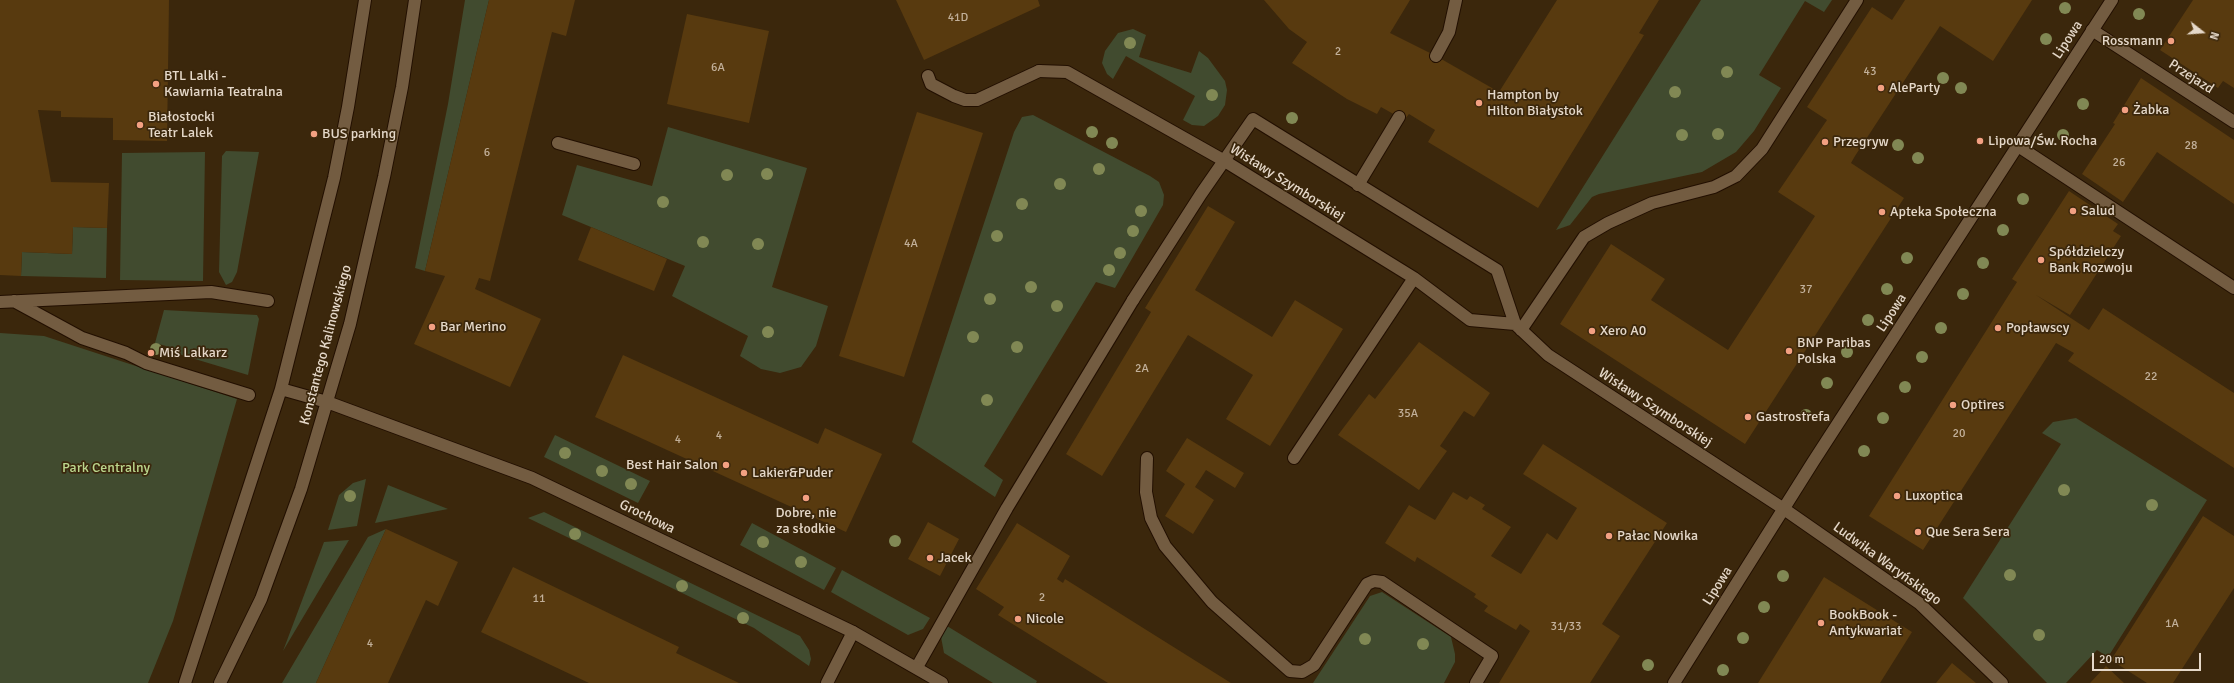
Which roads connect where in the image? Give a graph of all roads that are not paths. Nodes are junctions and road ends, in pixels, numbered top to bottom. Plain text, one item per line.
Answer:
1 (365, 0) edge
2 (415, 0) edge
3 (1456, 0) edge
4 (1857, 0) edge
5 (2112, 0) edge
6 (2092, 30) junction
7 (1436, 56) dead end
8 (928, 76) dead end
9 (1399, 118) dead end
10 (2234, 122) edge
11 (558, 143) dead end
12 (2018, 146) junction
13 (1223, 160) junction
14 (634, 164) dead end
15 (1358, 184) junction
16 (1414, 278) junction
17 (2234, 288) edge
18 (14, 301) junction
19 (268, 301) dead end
20 (0, 302) edge
21 (1518, 327) junction
22 (281, 389) junction
23 (249, 395) dead end
24 (327, 402) junction
25 (1147, 458) dead end
26 (1294, 458) dead end
27 (1784, 509) junction
28 (853, 632) junction
29 (917, 667) junction
30 (185, 683) edge
31 (220, 683) edge
32 (827, 683) edge
33 (942, 683) edge
34 (1476, 683) edge
35 (1674, 683) edge
36 (2002, 683) edge

1 - 22 street
2 - 24 street, Konstantego Kalinowskiego
3 - 7 street
4 - 21 street
5 - 6 street, Lipowa
6 - 10 street, Przejazd
6 - 12 street, Lipowa
8 - 13 street, Wisławy Szymborskiej
9 - 15 street
11 - 14 street
12 - 17 street
12 - 27 street, Lipowa
13 - 15 street, Wisławy Szymborskiej
13 - 16 street, Wisławy Szymborskiej
13 - 29 street
15 - 21 street, Wisławy Szymborskiej
16 - 21 street, Wisławy Szymborskiej
16 - 26 street
18 - 19 street
18 - 20 street
18 - 23 street
21 - 27 street, Wisławy Szymborskiej
22 - 24 street, Grochowa
22 - 30 street
24 - 28 street, Grochowa
24 - 31 street, Konstantego Kalinowskiego
25 - 34 street
27 - 35 street, Lipowa
27 - 36 street, Ludwika Waryńskiego
28 - 29 street, Grochowa
28 - 32 street
29 - 33 street, Grochowa

